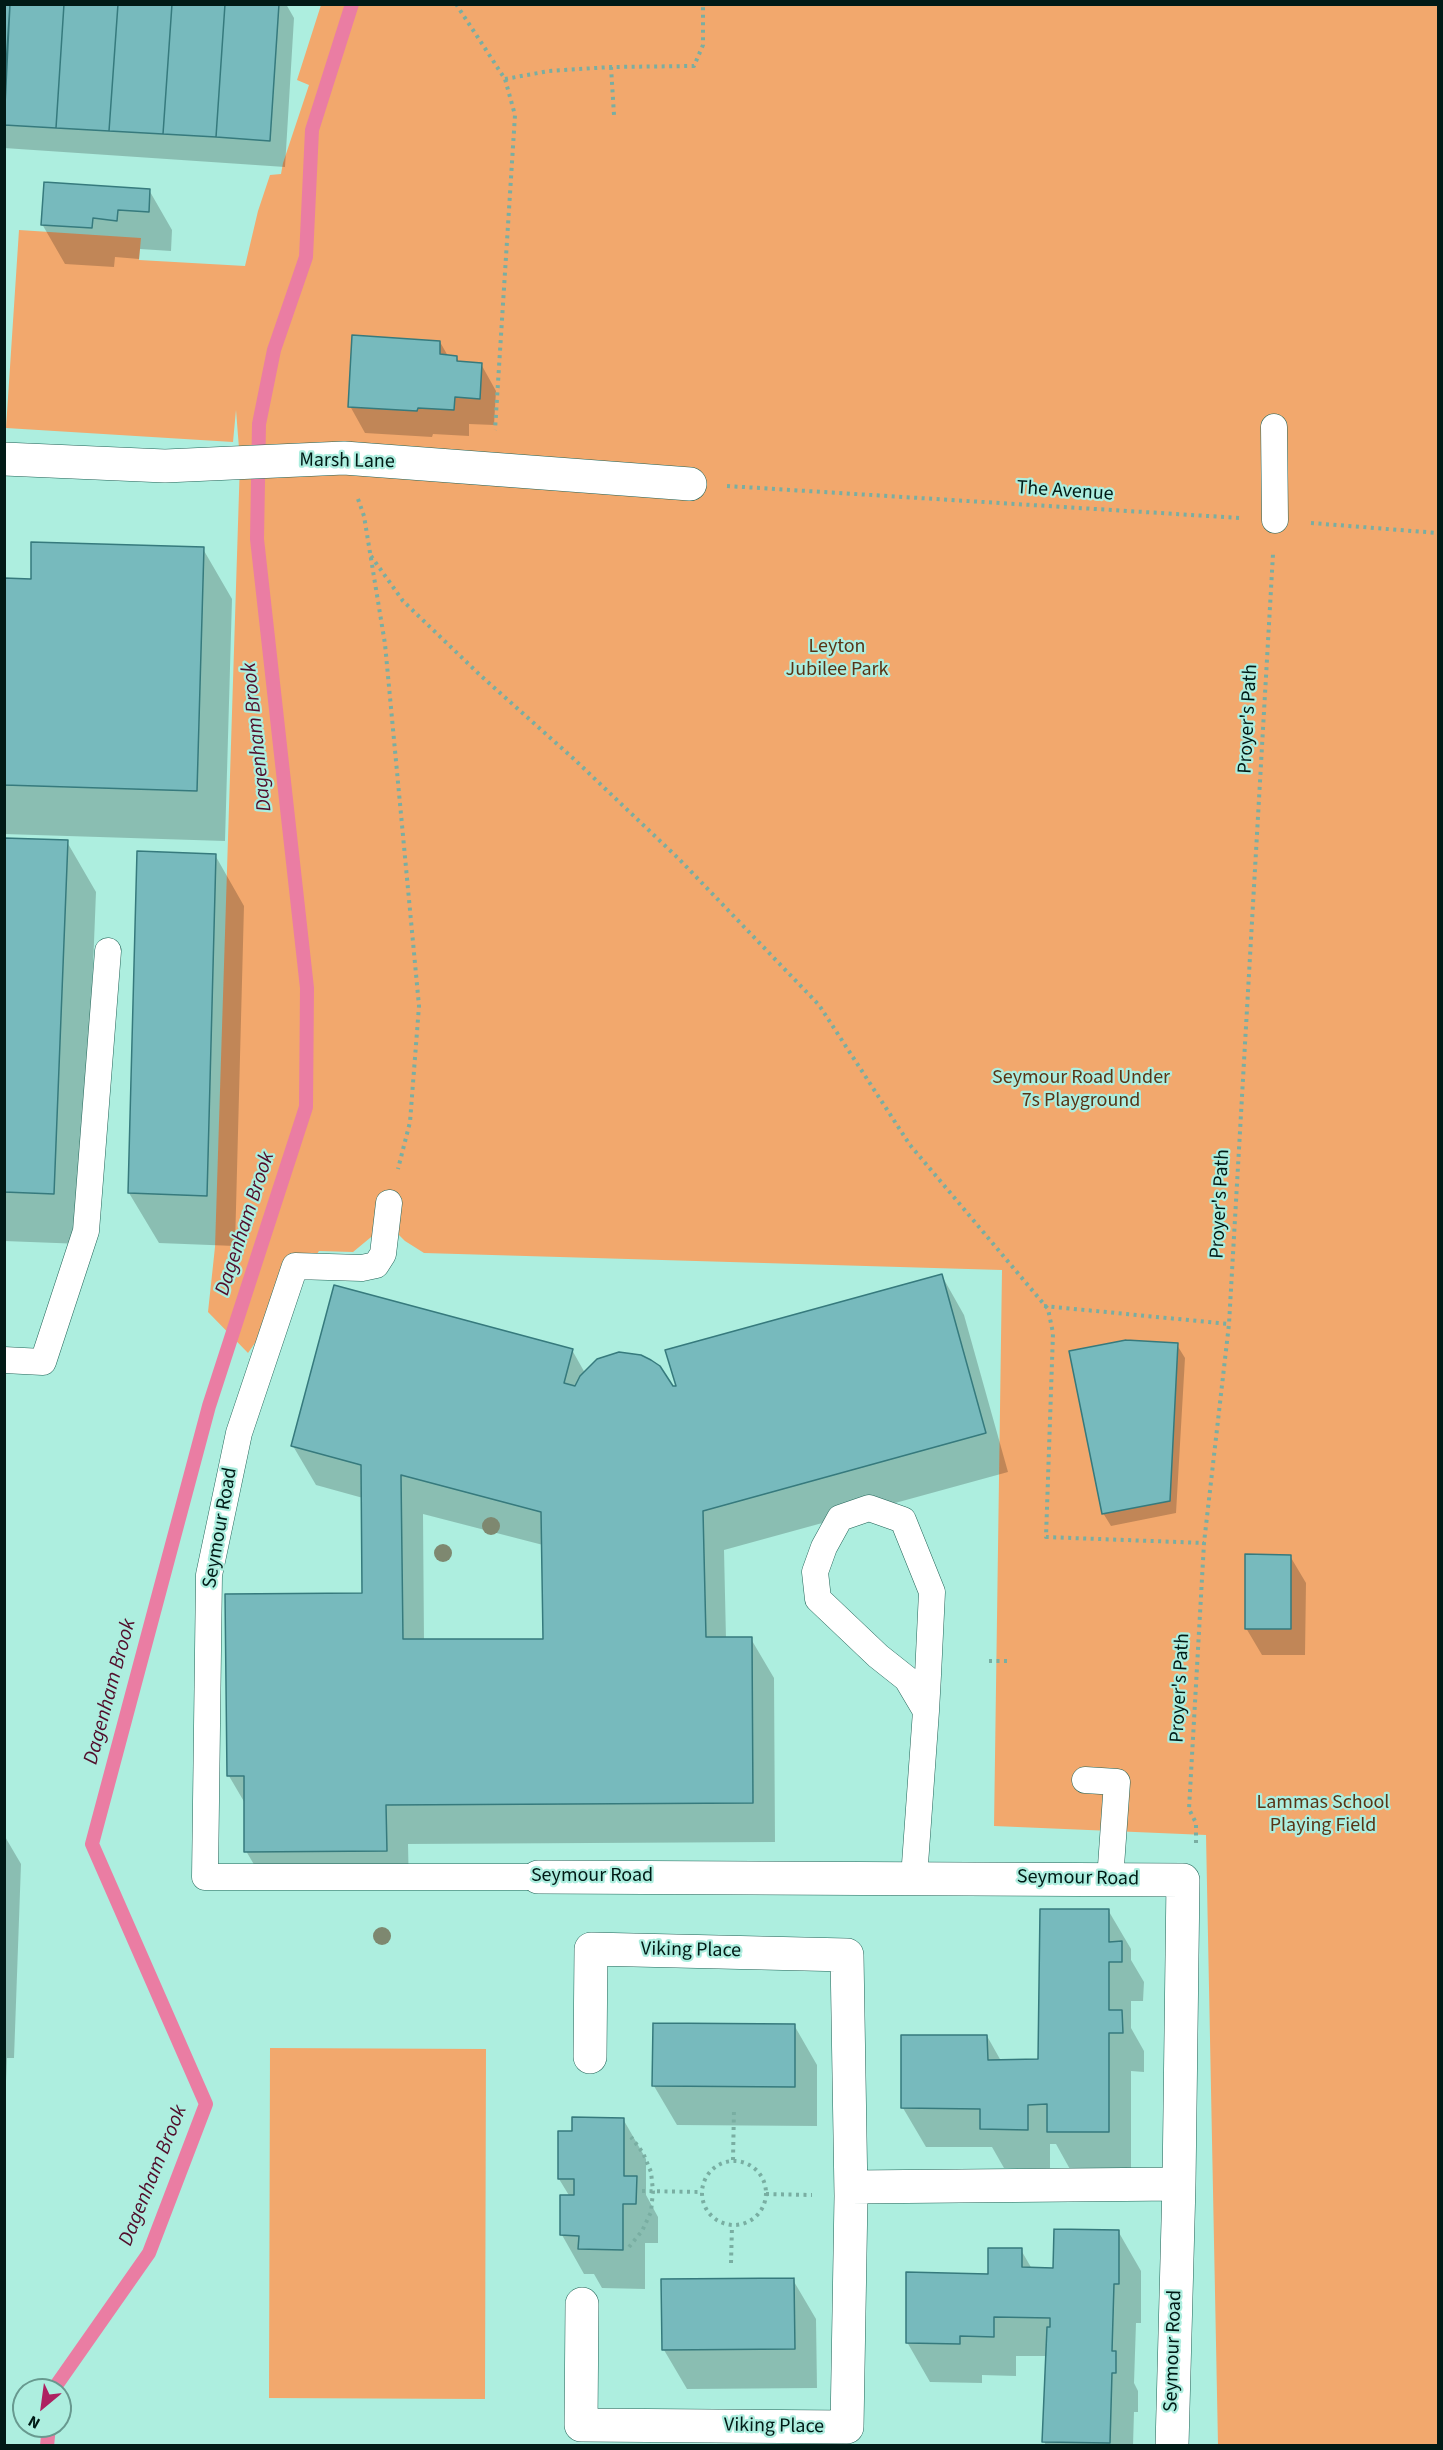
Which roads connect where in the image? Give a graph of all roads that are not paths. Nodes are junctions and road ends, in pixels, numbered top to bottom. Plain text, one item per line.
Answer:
1 (1274, 427) dead end
2 (4, 459) edge
3 (690, 484) road end
4 (1275, 520) road end
5 (108, 951) dead end
6 (390, 1203) road end
7 (4, 1360) edge
8 (926, 1711) junction
9 (1085, 1780) dead end
10 (538, 1877) joint
11 (914, 1878) junction
12 (1110, 1880) junction
13 (590, 2056) dead end
14 (1179, 2184) junction
15 (851, 2187) junction
16 (582, 2304) dead end
17 (1172, 2445) edge

1 - 4 lane
2 - 3 street, Marsh Lane
5 - 7 lane
6 - 10 lane, Seymour Road
8 - 8 lane
8 - 11 lane
9 - 12 lane
10 - 11 street, Seymour Road
11 - 12 street, Seymour Road
12 - 14 street, Seymour Road
13 - 15 street, Viking Place
14 - 15 street
14 - 17 street, Seymour Road
15 - 16 street, Viking Place

